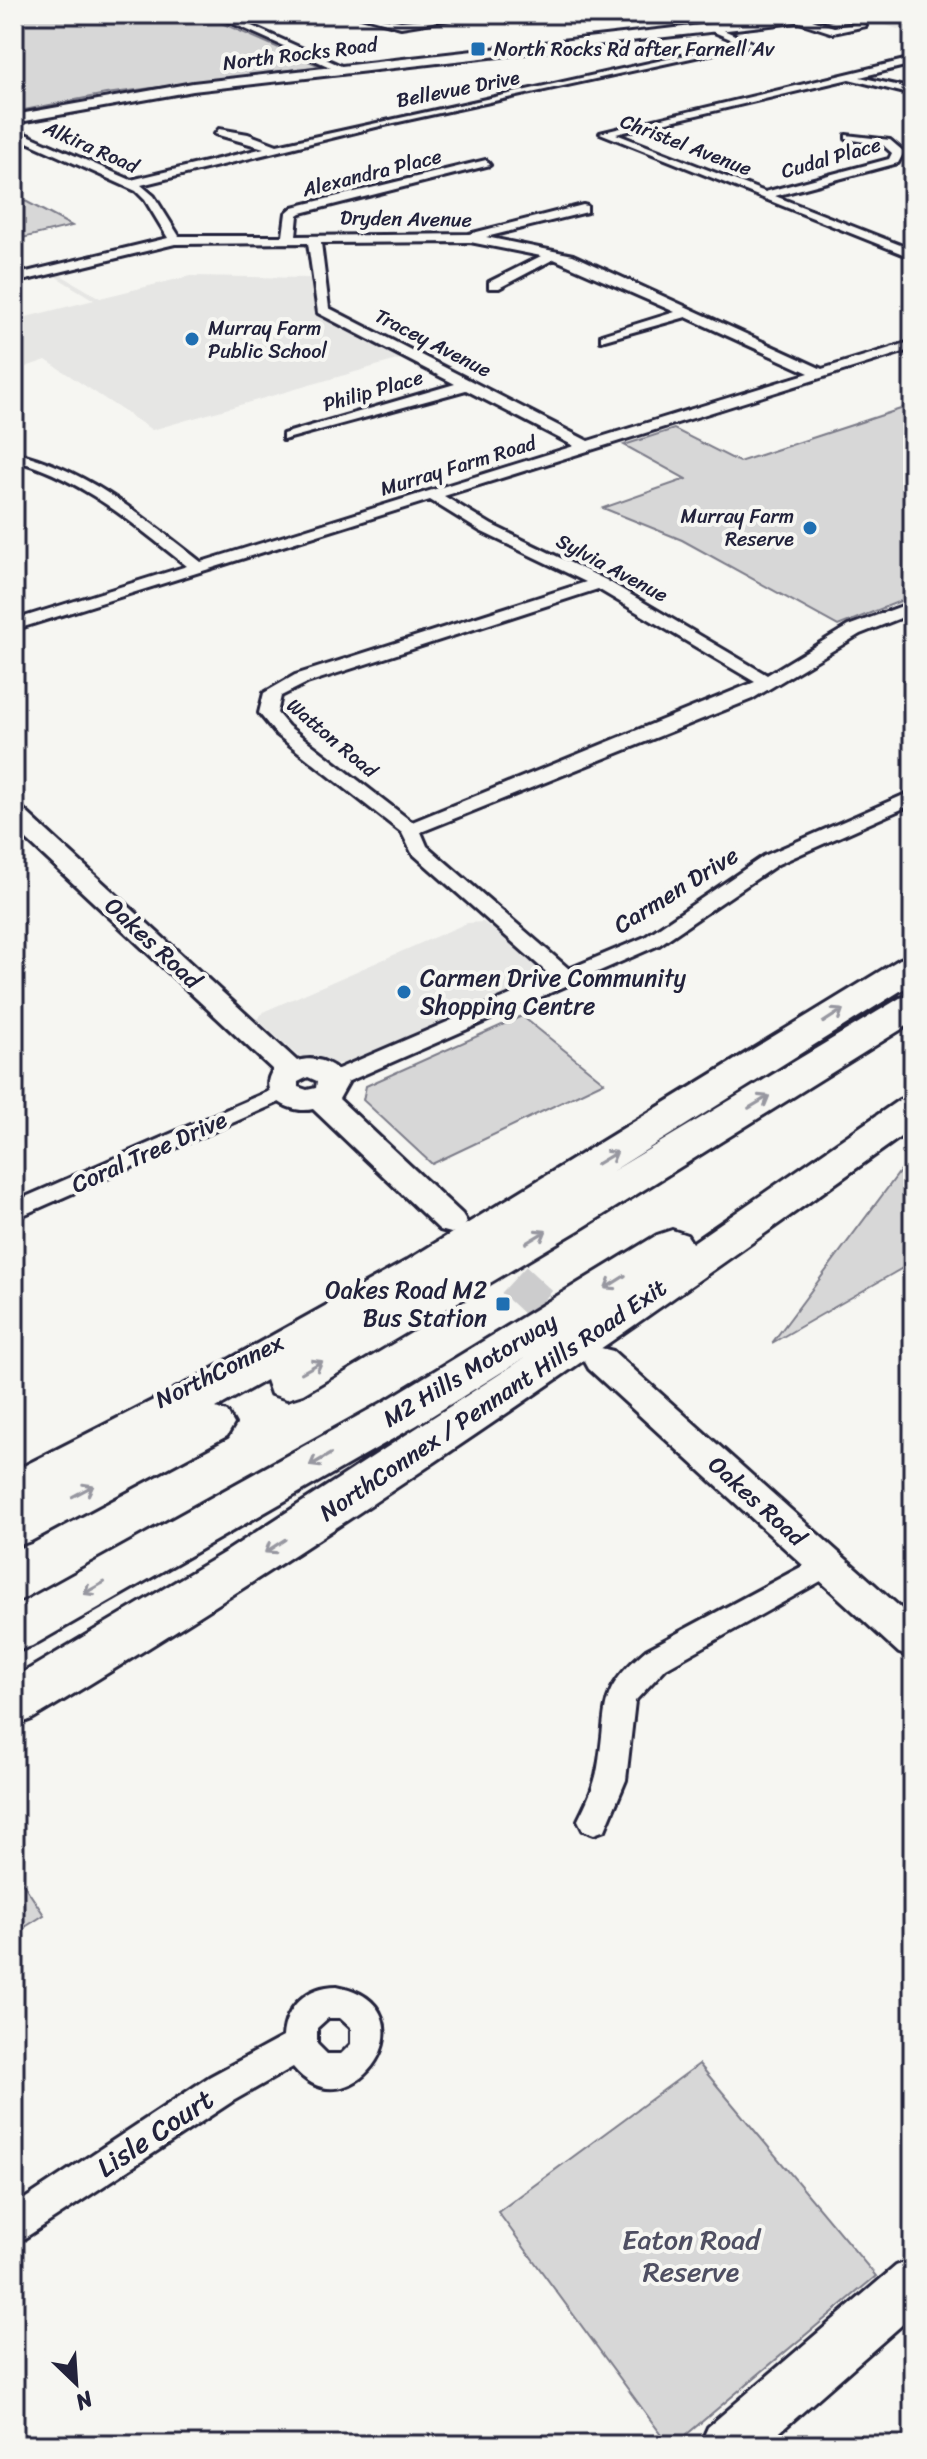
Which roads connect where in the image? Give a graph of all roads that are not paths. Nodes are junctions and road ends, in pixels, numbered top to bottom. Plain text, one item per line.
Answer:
1 (217, 14) edge
2 (359, 14) edge
3 (477, 14) edge
4 (831, 14) edge
5 (796, 18) junction
6 (861, 26) dead end
7 (710, 27) junction
8 (913, 61) edge
9 (343, 69) junction
10 (848, 77) junction
11 (913, 92) edge
12 (14, 119) edge
13 (14, 132) edge
14 (219, 132) dead end
15 (850, 137) dead end
16 (277, 149) junction
17 (486, 163) dead end
18 (130, 184) junction
19 (765, 195) junction
20 (583, 209) dead end
21 (314, 238) junction
22 (470, 238) junction
23 (289, 239) junction
24 (175, 240) junction
25 (913, 240) edge
26 (889, 246) junction
27 (913, 254) edge
28 (552, 255) junction
29 (14, 279) edge
30 (494, 285) dead end
31 (688, 312) junction
32 (606, 338) dead end
33 (913, 345) edge
34 (822, 374) junction
35 (470, 384) junction
36 (288, 437) dead end
37 (588, 447) junction
38 (14, 456) edge
39 (433, 496) junction
40 (198, 567) junction
41 (600, 583) junction
42 (913, 607) edge
43 (14, 625) edge
44 (767, 682) junction
45 (913, 797) edge
46 (14, 814) edge
47 (410, 830) junction
48 (913, 967) edge
49 (566, 978) junction
50 (913, 1006) edge
51 (287, 1082) junction
52 (913, 1086) edge
53 (326, 1089) junction
54 (913, 1109) edge
55 (14, 1211) edge
56 (451, 1222) tunnel mouth
57 (421, 1272) junction
58 (601, 1360) dead end
59 (14, 1464) edge
60 (14, 1493) edge
61 (14, 1528) edge
62 (827, 1564) junction
63 (14, 1631) edge
64 (913, 1642) edge
65 (14, 1701) edge
66 (594, 1820) dead end
67 (299, 2046) dead end
68 (14, 2227) edge
69 (913, 2283) edge
70 (726, 2445) edge

1 - 9 street
2 - 3 street
4 - 5 main road, North Rocks Road
5 - 6 street
5 - 7 main road, North Rocks Road
7 - 9 main road, North Rocks Road
7 - 16 street, Bellevue Drive
8 - 10 street, Christel Avenue
9 - 12 main road, North Rocks Road
10 - 11 street
10 - 19 street, Christel Avenue
13 - 18 street, Alkira Road
14 - 16 street
15 - 19 street, Cudal Place
16 - 18 street, Bellevue Drive
17 - 23 street, Alexandra Place
18 - 24 street, Alkira Road
19 - 26 street, Christel Avenue
20 - 22 street
21 - 22 street, Dryden Avenue
21 - 23 street, Dryden Avenue
21 - 35 street, Tracey Avenue
22 - 28 street, Dryden Avenue
23 - 24 street, Dryden Avenue
24 - 29 street, Dryden Avenue
25 - 26 street
26 - 27 street, Christel Avenue
28 - 30 street
28 - 31 street, Dryden Avenue
31 - 32 street
31 - 34 street, Dryden Avenue
33 - 34 street, Murray Farm Road
34 - 37 street, Murray Farm Road
35 - 36 street, Philip Place
35 - 37 street, Tracey Avenue
37 - 39 street, Murray Farm Road
38 - 40 street
39 - 40 street, Murray Farm Road
39 - 41 street, Sylvia Avenue
40 - 43 street, Murray Farm Road
41 - 44 street, Sylvia Avenue
41 - 47 street, Watton Road
42 - 44 street
44 - 47 street
45 - 49 street, Carmen Drive
46 - 51 main road, Oakes Road
47 - 49 street, Watton Road
57 -> 48 highway
49 - 53 street, Carmen Drive
61 -> 50 highway
51 - 53 main road
51 - 55 street, Coral Tree Drive
52 -> 63 highway, M2 Hills Motorway
53 - 56 main road
54 -> 65 highway, NorthConnex / Pennant Hills Road Exit
57 - 59 highway, NorthConnex
57 - 60 highway
58 - 62 main road, Oakes Road
62 - 64 main road, Oakes Road
62 - 66 street
67 - 68 street, Lisle Court
69 - 70 main road

